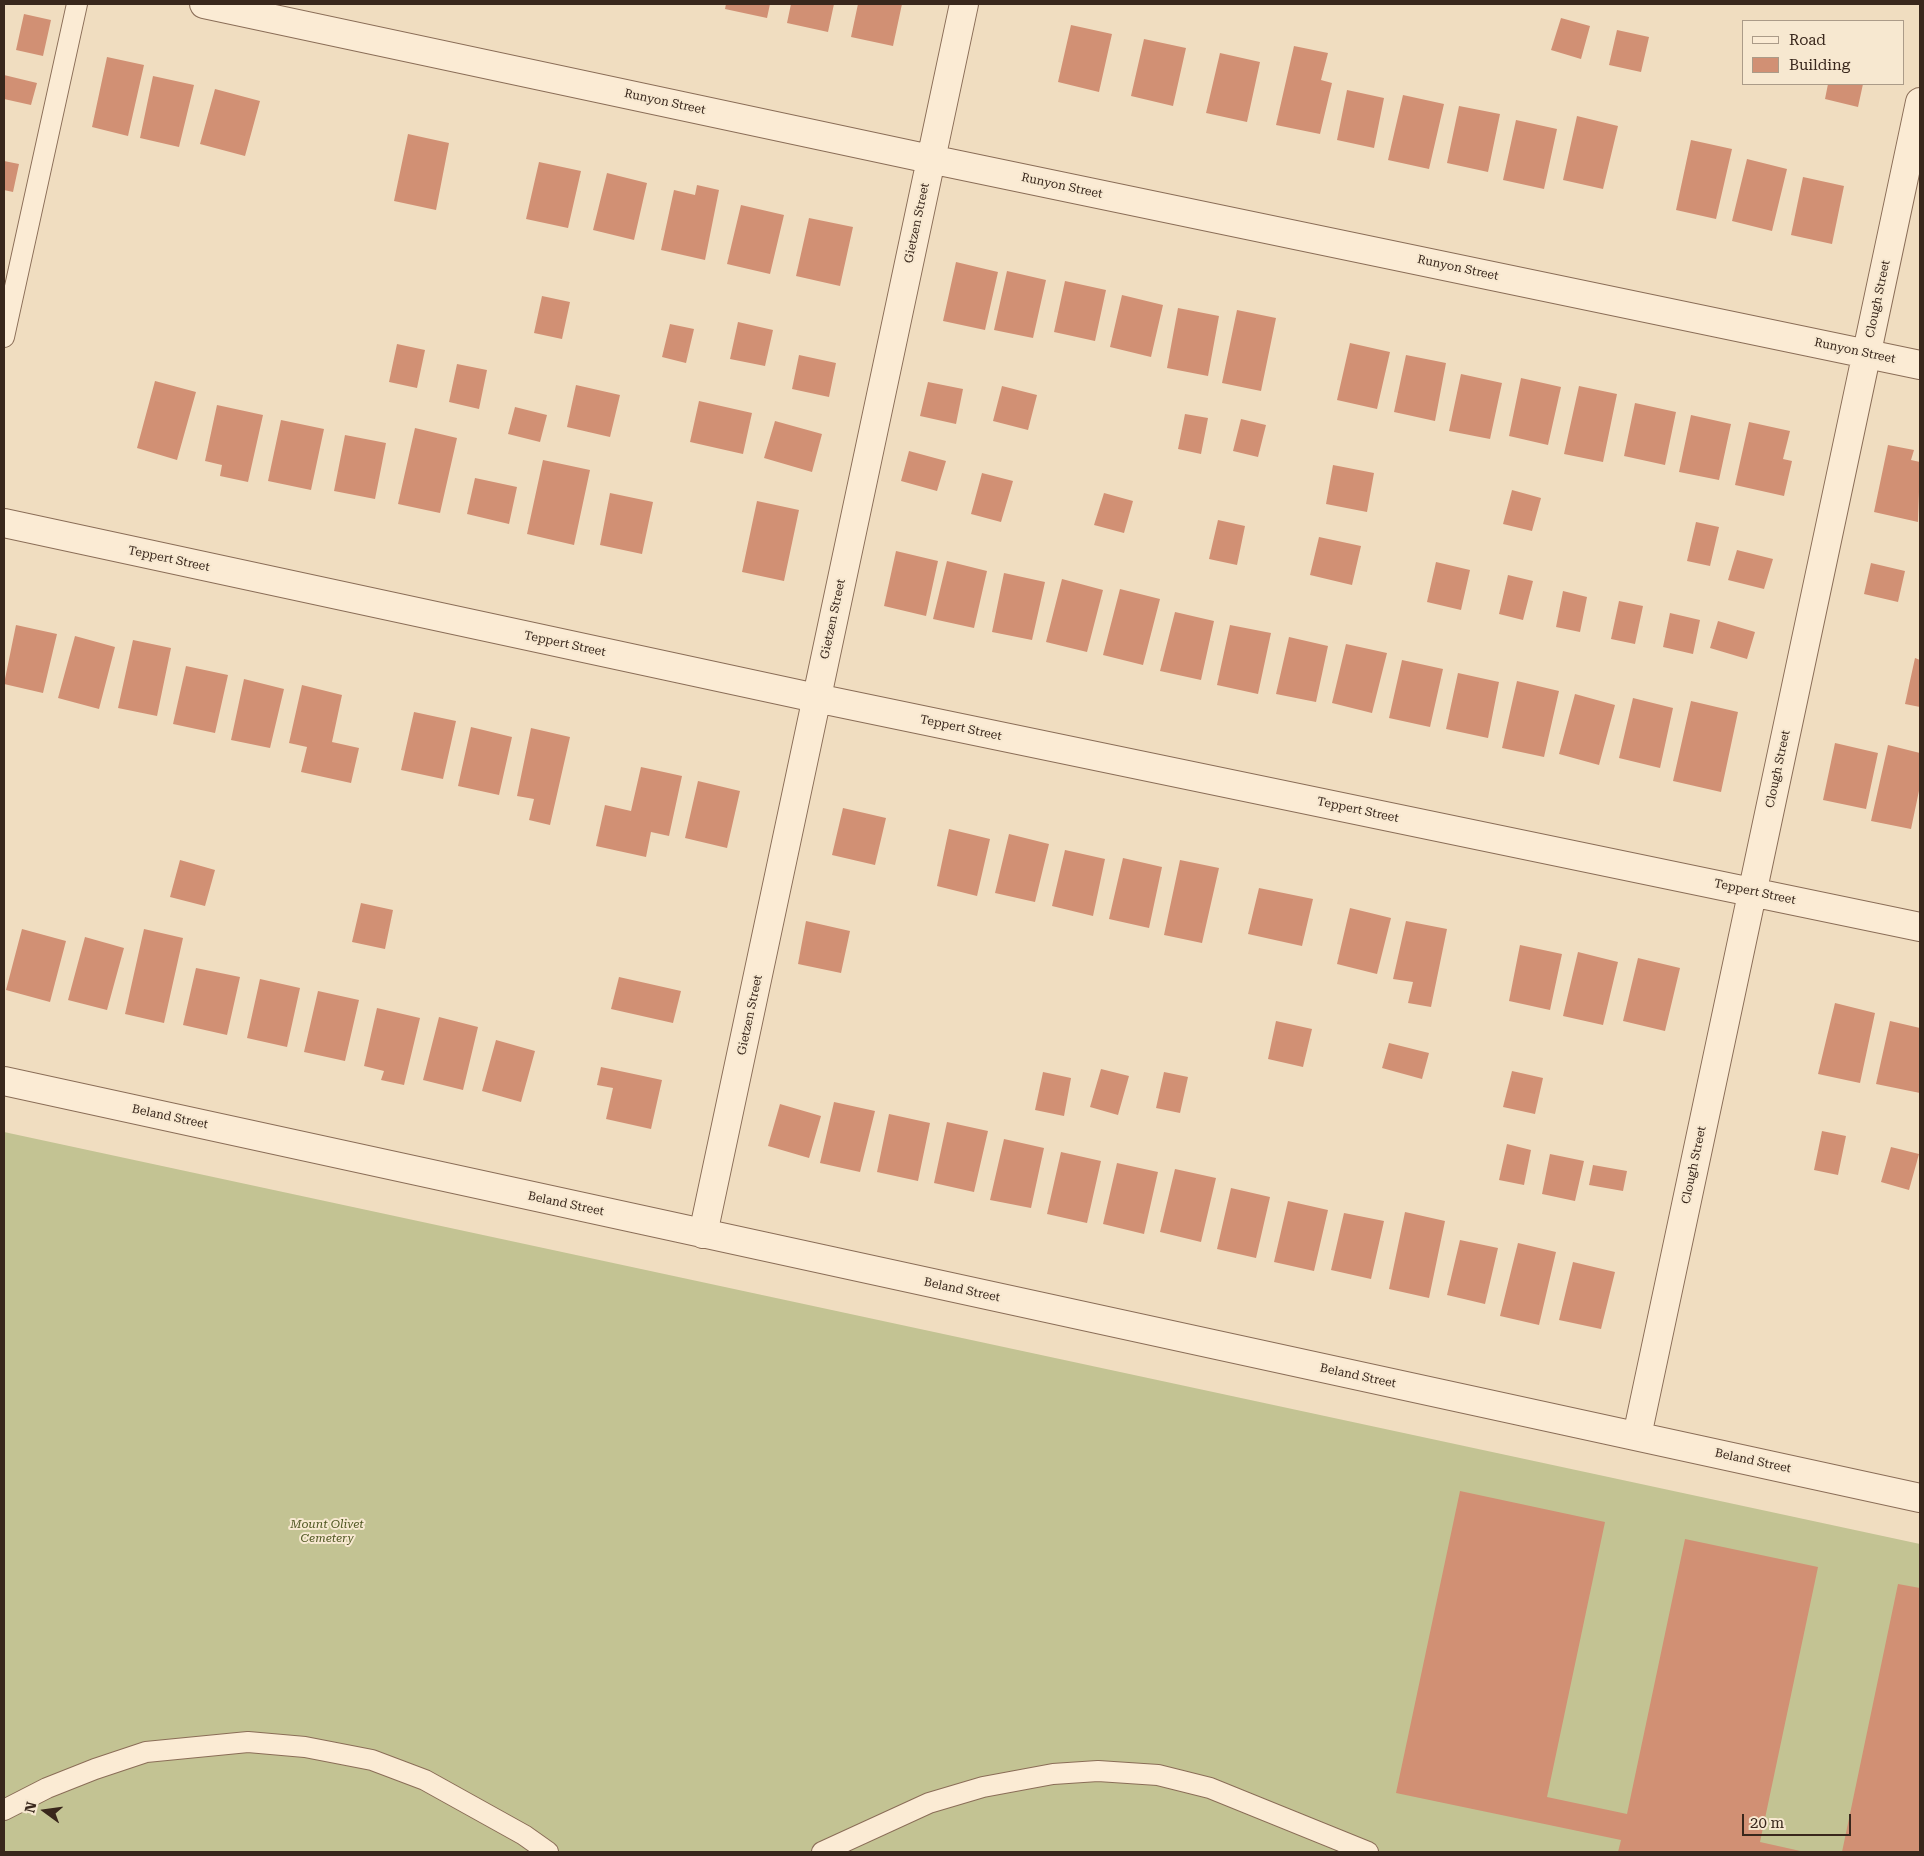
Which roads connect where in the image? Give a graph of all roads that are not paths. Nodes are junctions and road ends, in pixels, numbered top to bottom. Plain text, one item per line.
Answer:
1 (77, 4) edge
2 (204, 4) edge
3 (964, 4) edge
4 (1920, 102) edge
5 (930, 159) junction
6 (4, 337) edge
7 (1866, 353) junction
8 (1920, 365) edge
9 (4, 523) edge
10 (816, 698) junction
11 (1752, 892) junction
12 (1920, 927) edge
13 (4, 1081) edge
14 (703, 1234) junction
15 (1637, 1436) junction
16 (1920, 1498) edge
17 (4, 1810) edge
18 (548, 1852) edge
19 (822, 1852) edge
20 (1368, 1852) edge

1 - 6 lane
2 - 5 street, Runyon Street
3 - 5 street, Gietzen Street
4 - 7 street, Clough Street
5 - 7 street, Runyon Street
5 - 10 street, Gietzen Street
7 - 8 street, Runyon Street
7 - 11 street, Clough Street
9 - 10 street, Teppert Street
10 - 11 street, Teppert Street
10 - 14 street, Gietzen Street
11 - 12 street, Teppert Street
11 - 15 street, Clough Street
13 - 14 street, Beland Street
14 - 15 street, Beland Street
15 - 16 street, Beland Street
17 - 18 lane
19 - 20 lane

